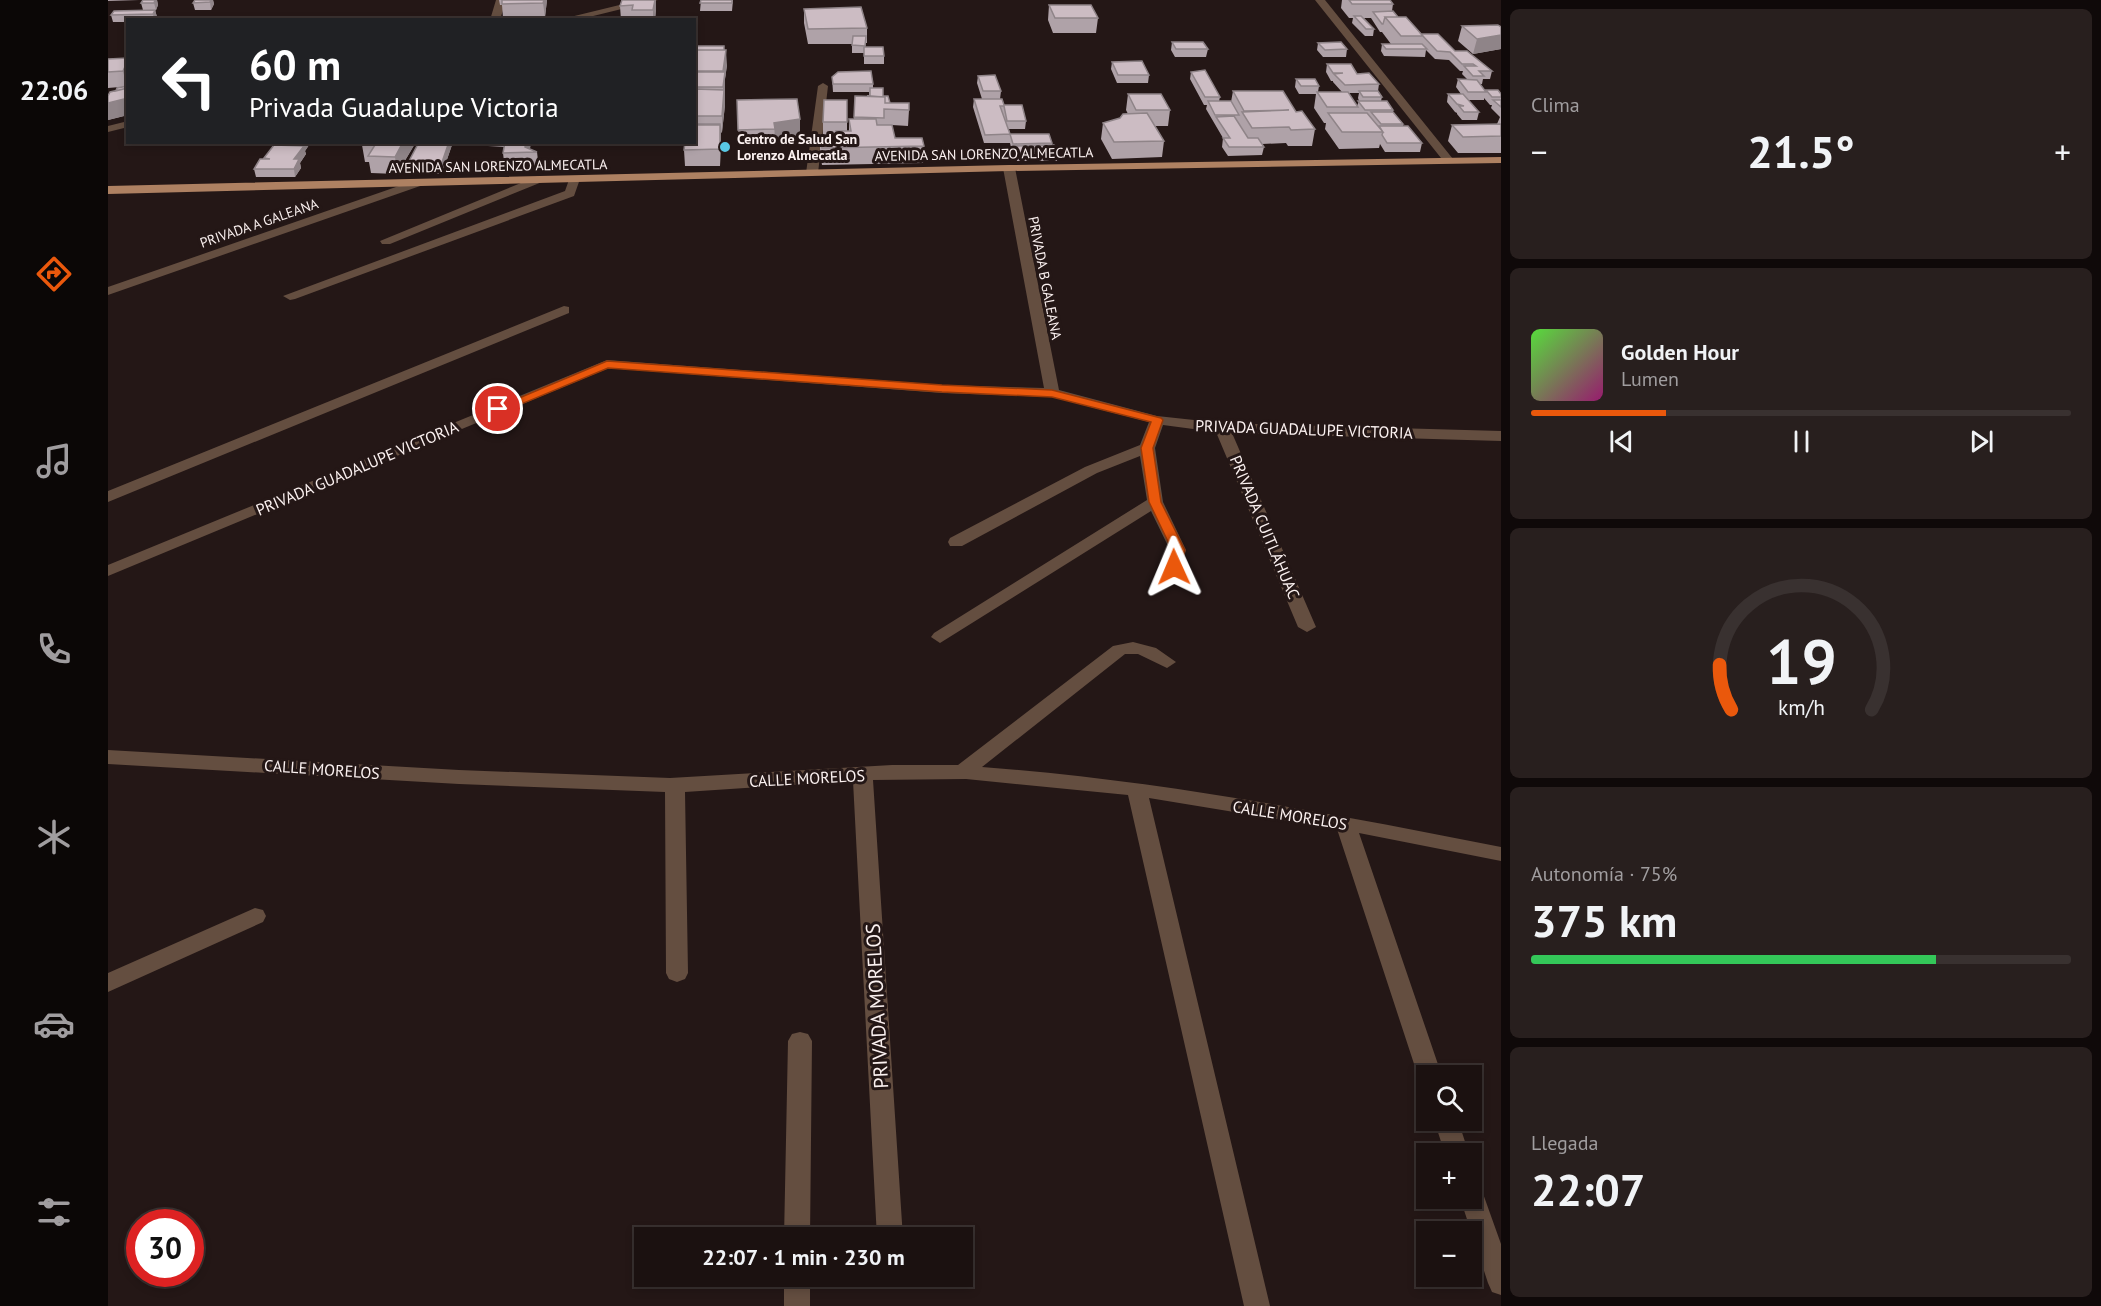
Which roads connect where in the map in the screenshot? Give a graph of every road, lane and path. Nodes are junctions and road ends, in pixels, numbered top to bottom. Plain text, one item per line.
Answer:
1 (501, 0) edge
2 (653, 0) edge
3 (1320, 0) edge
4 (496, 18) edge
5 (571, 18) edge
6 (823, 86) dead end
7 (126, 124) edge
8 (108, 129) edge
9 (1501, 160) edge
10 (1449, 161) junction
11 (1009, 168) junction
12 (812, 173) junction
13 (574, 179) junction
14 (538, 180) junction
15 (419, 183) junction
16 (108, 190) edge
17 (386, 241) dead end
18 (108, 291) edge
19 (290, 296) dead end
20 (564, 310) dead end
21 (1052, 393) junction
22 (1157, 420) junction
23 (1222, 428) junction
24 (1501, 436) edge
25 (1147, 448) junction
26 (108, 497) edge
27 (1155, 502) junction
28 (956, 542) dead end
29 (1174, 567) dead end
30 (108, 572) edge
31 (1307, 627) dead end
32 (940, 637) dead end
33 (1167, 662) dead end
34 (108, 757) edge
35 (962, 772) junction
36 (864, 775) junction
37 (675, 785) junction
38 (1137, 790) junction
39 (1345, 823) junction
40 (1501, 854) edge
41 (255, 916) dead end
42 (677, 973) dead end
43 (108, 983) edge
44 (800, 1041) dead end
45 (1426, 1065) edge
46 (1476, 1209) edge
47 (797, 1227) edge
48 (889, 1227) edge
49 (1501, 1283) edge
50 (797, 1287) edge
51 (797, 1306) edge
52 (1257, 1306) edge

1 - 4 street
2 - 5 street
3 - 10 street
6 - 12 street
7 - 8 street
9 - 10 main road, AVENIDA SAN LORENZO ALMECATLA
10 - 11 main road, AVENIDA SAN LORENZO ALMECATLA
11 - 12 main road, AVENIDA SAN LORENZO ALMECATLA
11 - 21 street, PRIVADA B GALEANA
12 - 13 main road, AVENIDA SAN LORENZO ALMECATLA
13 - 14 main road, AVENIDA SAN LORENZO ALMECATLA
13 - 19 street
14 - 15 main road, AVENIDA SAN LORENZO ALMECATLA
14 - 17 street
15 - 16 main road, AVENIDA SAN LORENZO ALMECATLA
15 - 18 street, PRIVADA A GALEANA
20 - 26 street
21 - 22 street, PRIVADA GUADALUPE VICTORIA
21 - 30 street, PRIVADA GUADALUPE VICTORIA
22 - 23 street, PRIVADA GUADALUPE VICTORIA
22 - 25 street
23 - 24 street, PRIVADA GUADALUPE VICTORIA
23 - 31 street, PRIVADA CUITLÁHUAC
25 - 27 street
25 - 28 street
27 - 29 street
27 - 32 street
33 - 35 street
34 - 37 street, CALLE MORELOS
35 - 36 street, CALLE MORELOS
35 - 38 street, CALLE MORELOS
36 - 37 street, CALLE MORELOS
36 - 48 street, PRIVADA MORELOS
37 - 42 street
38 - 39 street, CALLE MORELOS
38 - 52 street
39 - 40 street, CALLE MORELOS
39 - 45 street
41 - 43 street
44 - 47 street
46 - 49 street
50 - 51 street

